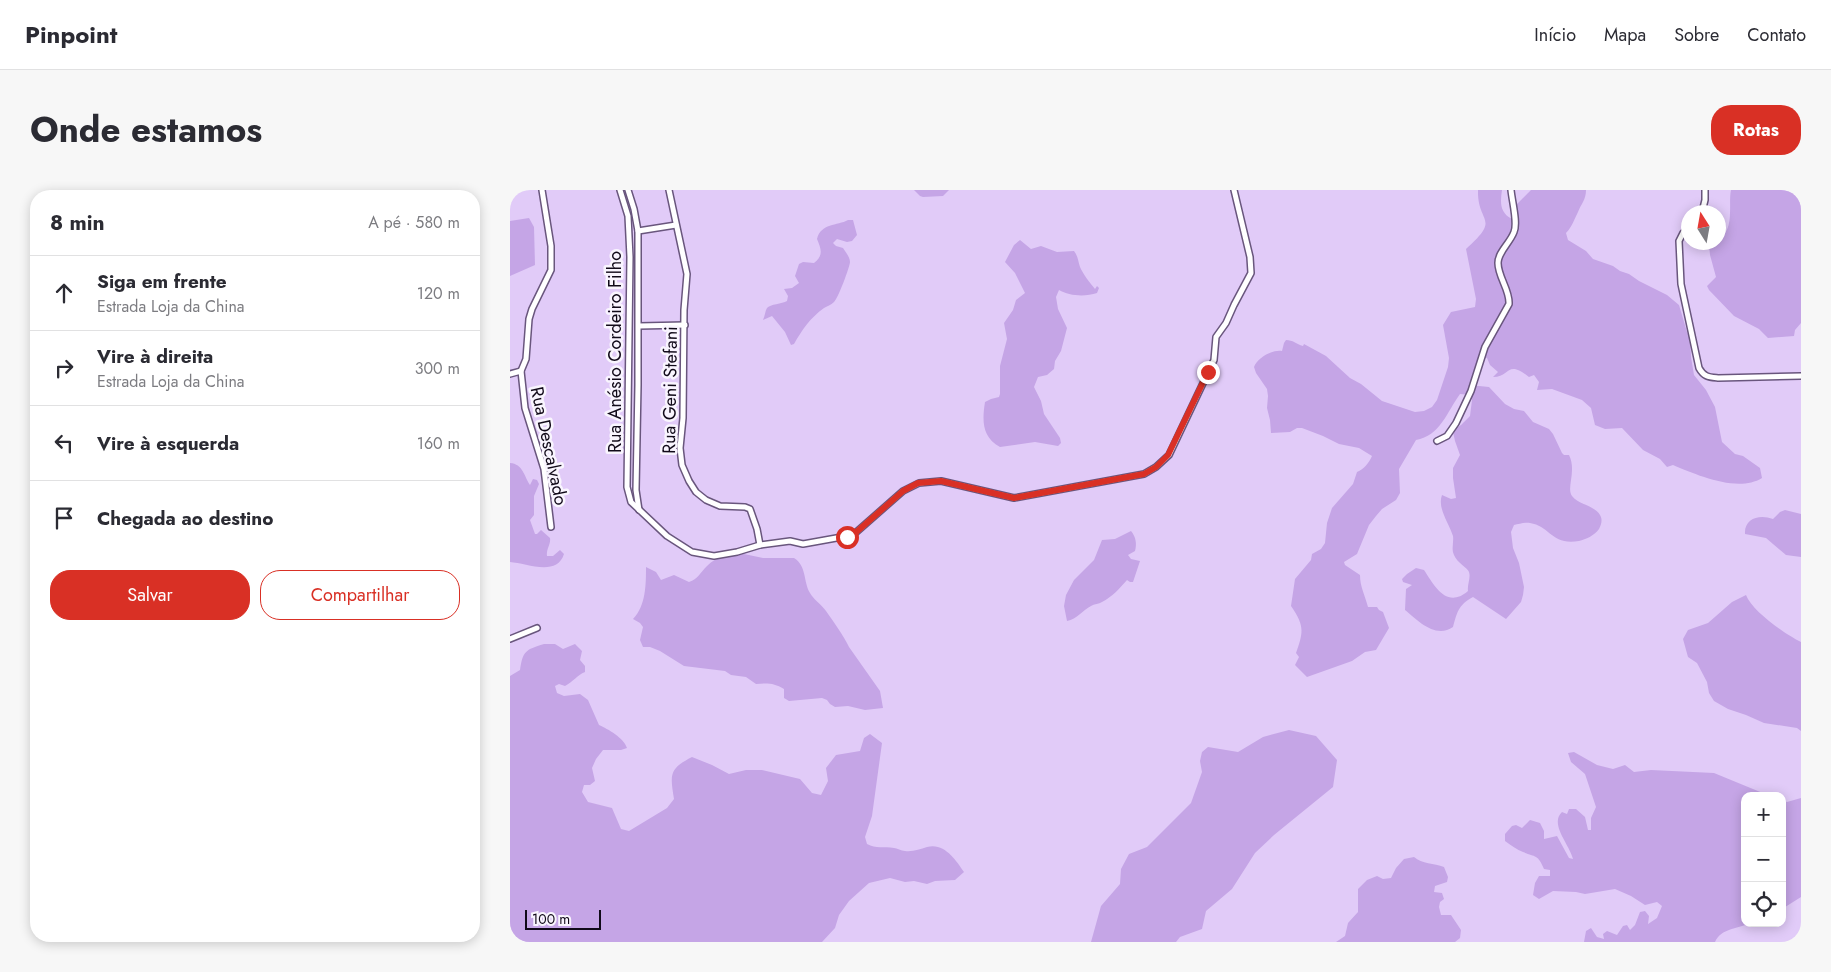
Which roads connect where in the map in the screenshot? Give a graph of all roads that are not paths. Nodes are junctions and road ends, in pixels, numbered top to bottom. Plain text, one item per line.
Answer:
1 (542, 190) edge
2 (620, 190) edge
3 (628, 190) edge
4 (669, 190) edge
5 (1234, 190) edge
6 (1511, 190) edge
7 (1705, 190) edge
8 (1704, 205) edge
9 (676, 225) junction
10 (638, 231) junction
11 (1681, 236) edge
12 (630, 282) junction
13 (638, 282) junction
14 (685, 325) junction
15 (639, 326) junction
16 (521, 371) junction
17 (510, 374) edge
18 (1801, 376) edge
19 (1437, 441) dead end
20 (636, 496) junction
21 (629, 498) junction
22 (639, 510) junction
23 (551, 526) dead end
24 (760, 545) junction
25 (537, 628) dead end
26 (510, 639) edge

1 - 16 street, Rua Descalvado
2 - 12 street, Rua Anésio Cordeiro Filho
3 - 10 street, Rua Anésio Cordeiro Filho
4 - 9 street, Rua Geni Stefani
5 - 24 street
6 - 19 street
7 - 8 street
9 - 10 street
9 - 14 street, Rua Geni Stefani
10 - 13 street, Rua Anésio Cordeiro Filho
11 - 18 street
12 - 13 street
12 - 21 street, Rua Anésio Cordeiro Filho
13 - 15 street, Rua Anésio Cordeiro Filho
14 - 15 street
14 - 24 street, Rua Geni Stefani
15 - 20 street, Rua Anésio Cordeiro Filho
16 - 17 street
16 - 23 street, Rua Descalvado
20 - 21 street
20 - 22 street, Rua Anésio Cordeiro Filho
21 - 22 street
22 - 24 street
25 - 26 street

